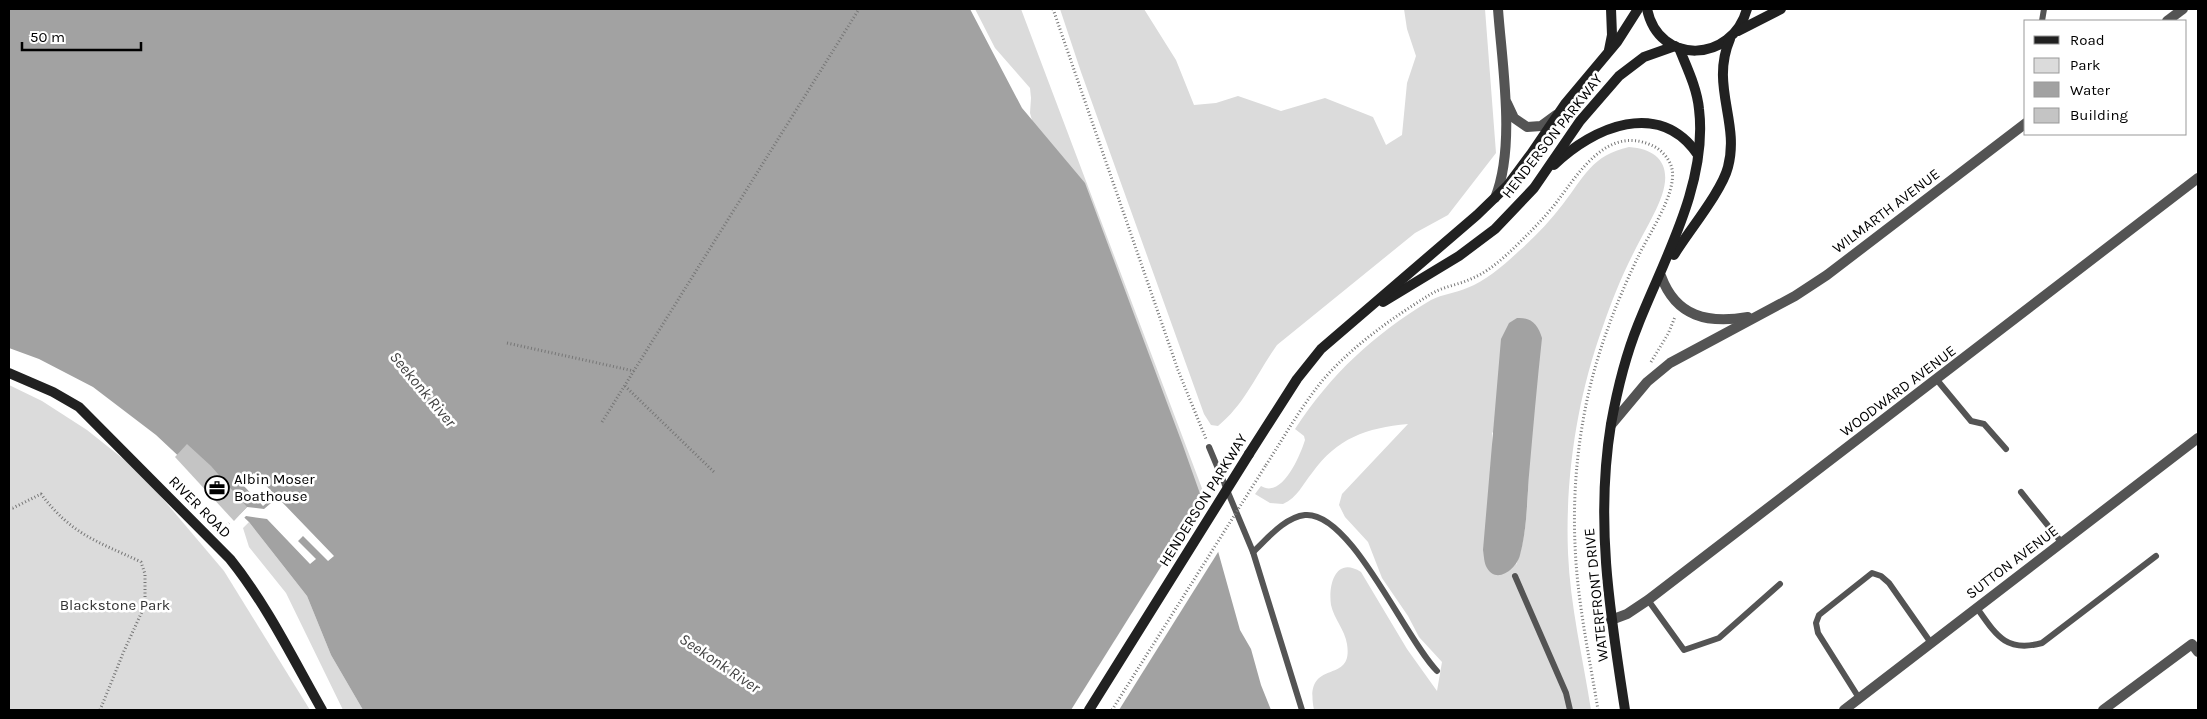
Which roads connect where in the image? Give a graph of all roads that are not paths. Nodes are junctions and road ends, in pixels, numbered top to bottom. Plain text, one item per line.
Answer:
1 (1498, 9) edge
2 (1611, 9) edge
3 (1638, 9) edge
4 (1647, 9) edge
5 (1747, 9) edge
6 (1781, 9) edge
7 (2183, 9) edge
8 (2168, 20) edge
9 (1732, 36) junction
10 (1677, 47) junction
11 (1608, 53) junction
12 (1504, 98) junction
13 (1558, 114) junction
14 (2024, 125) edge
15 (1698, 155) junction
16 (1543, 176) junction
17 (2198, 179) edge
18 (1495, 199) junction
19 (1660, 276) junction
20 (1759, 314) junction
21 (1356, 318) junction
22 (9, 373) edge
23 (1937, 380) junction
24 (1611, 425) junction
25 (2198, 438) edge
26 (1209, 447) road end
27 (2006, 449) dead end
28 (2021, 492) dead end
29 (2062, 543) junction
30 (1252, 552) junction
31 (2156, 556) dead end
32 (1514, 576) dead end
33 (1780, 584) dead end
34 (1648, 600) junction
35 (1977, 608) junction
36 (1611, 620) junction
37 (1931, 643) junction
38 (2198, 652) edge
39 (1437, 671) dead end
40 (1859, 698) junction
41 (322, 710) edge
42 (1089, 710) edge
43 (1302, 710) edge
44 (1570, 710) edge
45 (1625, 710) edge
46 (1844, 710) edge
47 (2103, 710) edge

1 - 12 street
2 - 11 main road
3 - 11 main road, HENDERSON PARKWAY
4 - 10 main road
5 - 9 main road
6 - 9 main road, HENDERSON PARKWAY
7 - 8 street
9 - 10 main road, HENDERSON PARKWAY
9 - 19 main road, WATERFRONT DRIVE
10 - 15 main road, WATERFRONT DRIVE
10 - 16 main road, HENDERSON PARKWAY
11 - 13 main road, HENDERSON PARKWAY
12 - 13 street
12 - 18 street
13 - 18 main road, HENDERSON PARKWAY
14 - 20 street, WILMARTH AVENUE
15 - 16 main road
15 - 19 main road, WATERFRONT DRIVE
16 - 21 main road, HENDERSON PARKWAY
17 - 23 street, WOODWARD AVENUE
18 - 21 main road, HENDERSON PARKWAY
19 - 20 street, WILMARTH AVENUE
19 - 24 main road, WATERFRONT DRIVE
20 - 24 street, WILMARTH AVENUE
21 - 42 main road, HENDERSON PARKWAY, bridge
22 - 41 main road, RIVER ROAD
23 - 27 lane
23 - 34 street, WOODWARD AVENUE
24 - 36 main road, WATERFRONT DRIVE
25 - 29 street, SUTTON AVENUE
26 - 30 lane
28 - 29 lane
29 - 35 street, SUTTON AVENUE
30 - 39 lane
30 - 43 lane
31 - 35 lane
32 - 44 lane
33 - 34 lane
34 - 36 street, WOODWARD AVENUE
35 - 37 street, SUTTON AVENUE
36 - 45 main road, WATERFRONT DRIVE
37 - 40 street, SUTTON AVENUE
37 - 40 lane
38 - 47 street
40 - 46 street, SUTTON AVENUE

